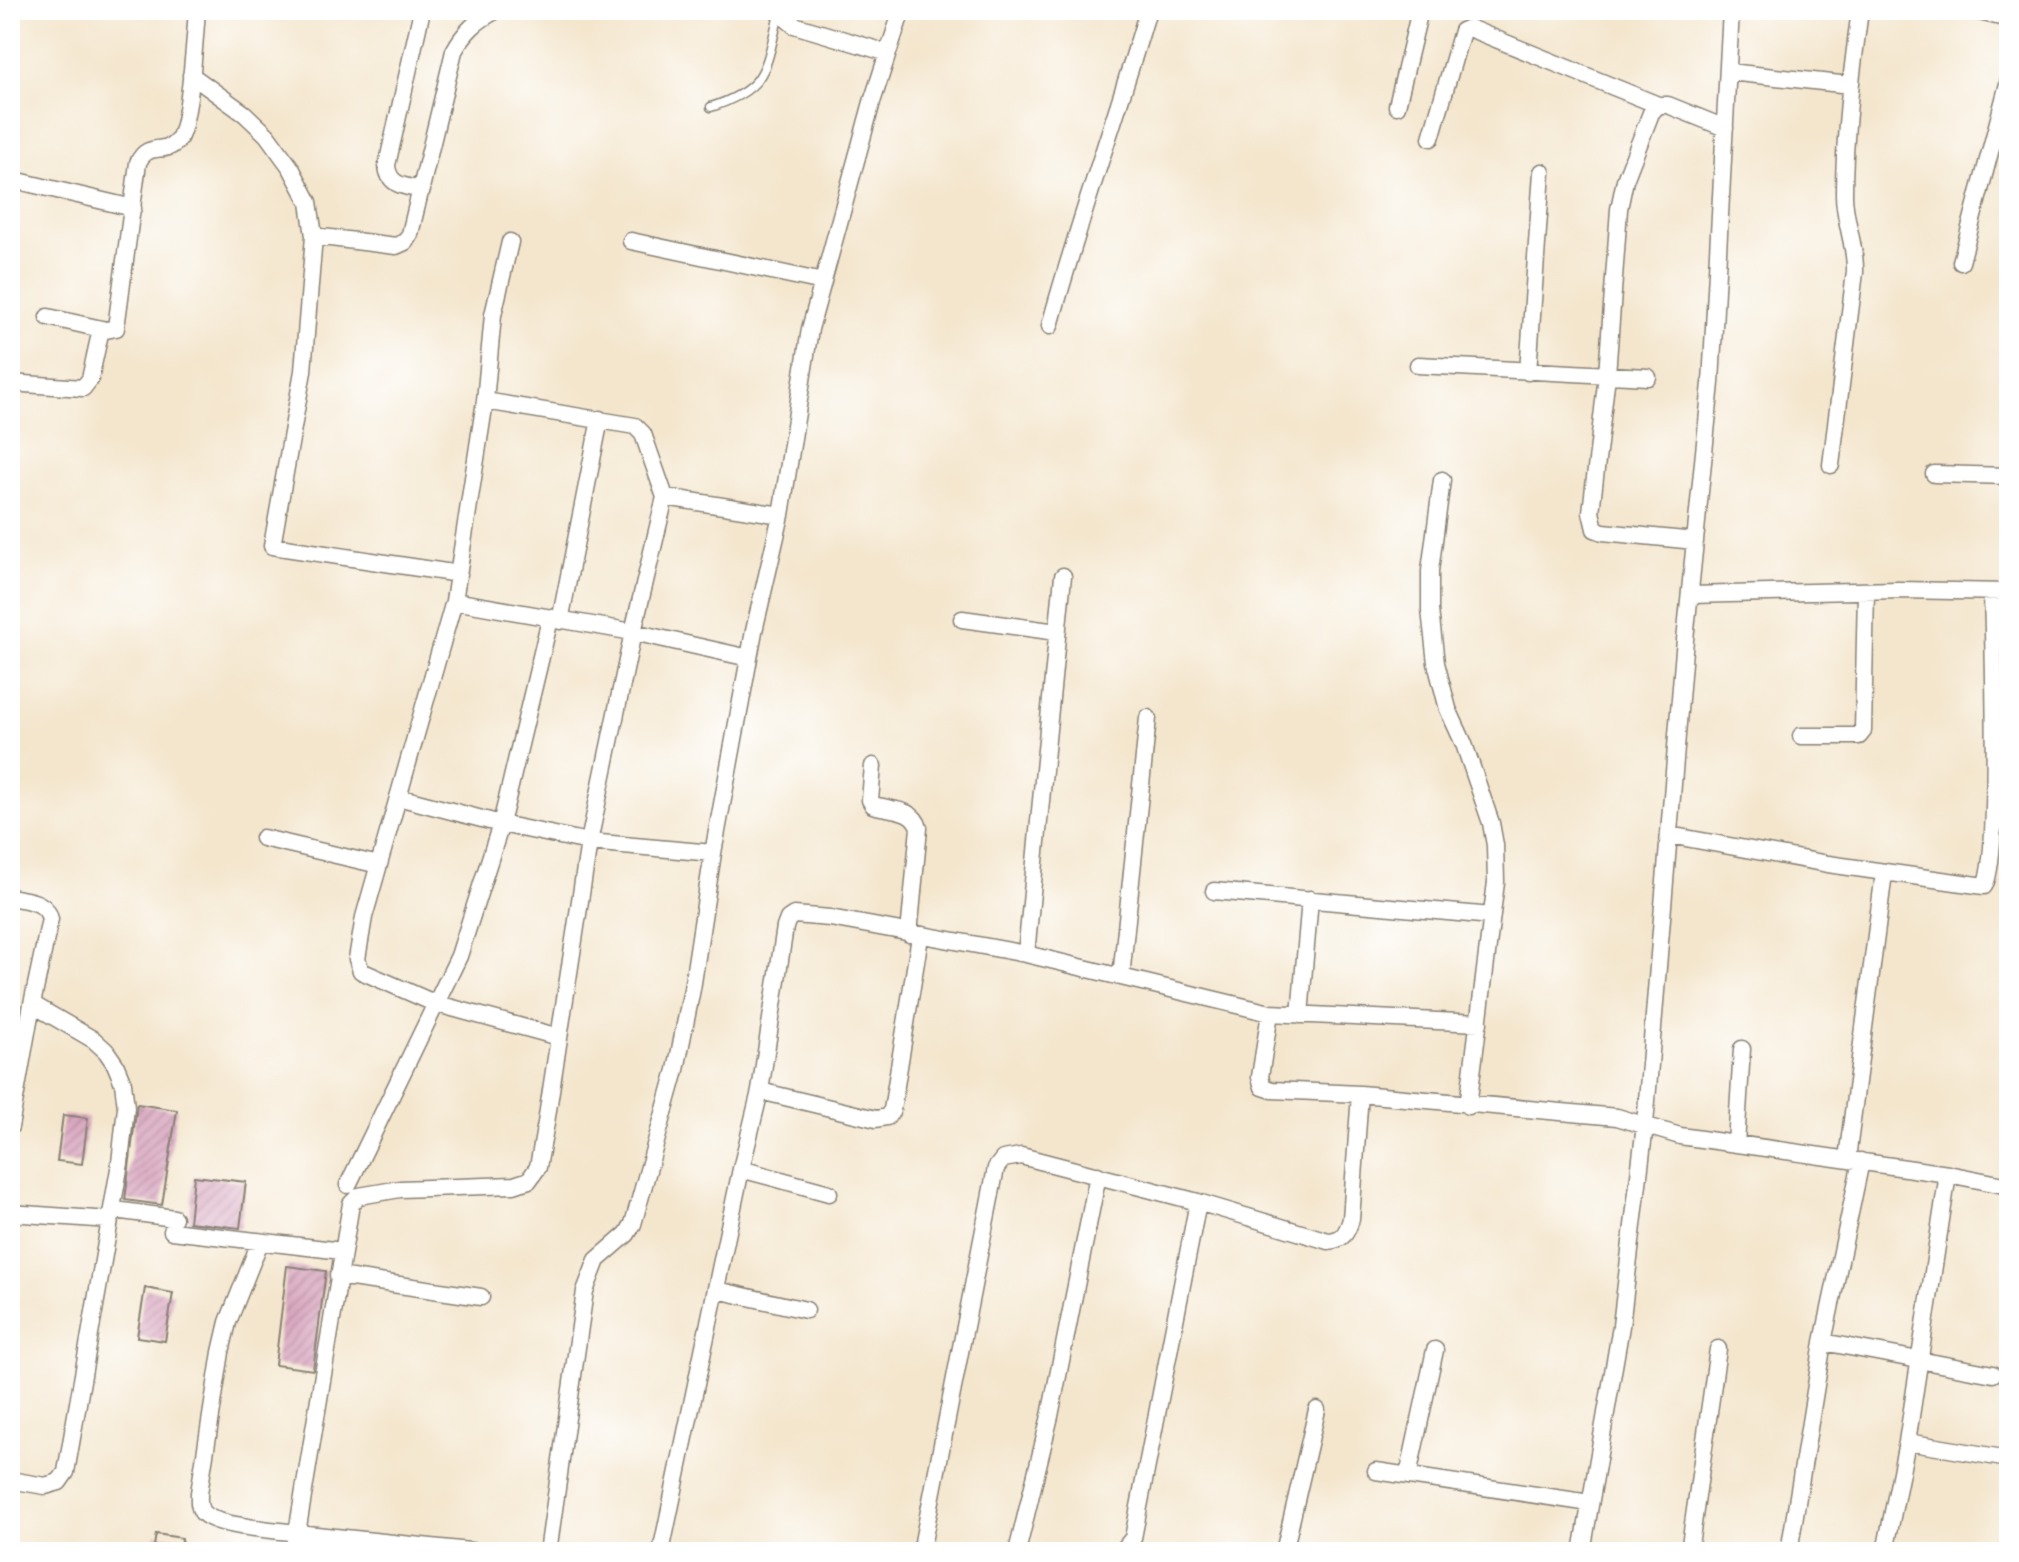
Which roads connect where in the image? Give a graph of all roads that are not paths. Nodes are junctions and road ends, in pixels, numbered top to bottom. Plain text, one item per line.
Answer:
1 (197, 10) edge
2 (422, 10) edge
3 (497, 10) edge
4 (902, 10) edge
5 (1148, 10) edge
6 (1420, 10) edge
7 (1731, 10) edge
8 (1860, 10) edge
9 (1971, 10) edge
10 (778, 12) edge
11 (2009, 19) edge
12 (888, 53) junction
13 (1729, 72) junction
14 (191, 75) junction
15 (2009, 80) edge
16 (1850, 85) junction
17 (1658, 105) junction
18 (1397, 106) dead end
19 (711, 107) dead end
20 (1725, 128) junction
21 (1431, 138) dead end
22 (1542, 172) dead end
23 (10, 179) edge
24 (422, 190) junction
25 (133, 208) junction
26 (314, 236) junction
27 (631, 241) dead end
28 (510, 242) dead end
29 (1961, 262) dead end
30 (823, 282) junction
31 (48, 317) dead end
32 (1050, 326) dead end
33 (101, 329) junction
34 (1418, 365) dead end
35 (1528, 372) junction
36 (1607, 375) junction
37 (1648, 377) dead end
38 (10, 383) edge
39 (485, 401) junction
40 (600, 419) junction
41 (1831, 465) dead end
42 (1934, 474) dead end
43 (2009, 476) edge
44 (1442, 480) dead end
45 (665, 497) junction
46 (781, 515) junction
47 (1695, 541) junction
48 (459, 574) junction
49 (1063, 576) dead end
50 (1866, 591) junction
51 (2001, 592) edge
52 (1690, 595) junction
53 (454, 601) junction
54 (962, 619) dead end
55 (555, 620) junction
56 (633, 632) junction
57 (1057, 632) junction
58 (749, 658) junction
59 (1148, 718) dead end
60 (1801, 736) dead end
61 (873, 766) dead end
62 (398, 797) junction
63 (501, 824) junction
64 (1669, 835) junction
65 (263, 838) dead end
66 (589, 842) junction
67 (713, 853) junction
68 (379, 865) junction
69 (1884, 873) junction
70 (1214, 891) dead end
71 (10, 897) edge
72 (1310, 899) junction
73 (1492, 916) junction
74 (914, 935) junction
75 (1026, 954) junction
76 (1121, 977) junction
77 (434, 1003) junction
78 (32, 1004) junction
79 (1270, 1013) junction
80 (1300, 1015) junction
81 (1479, 1023) junction
82 (559, 1037) junction
83 (1742, 1049) dead end
84 (760, 1091) junction
85 (1360, 1094) junction
86 (1468, 1106) junction
87 (1645, 1125) junction
88 (10, 1127) edge
89 (1736, 1144) junction
90 (1854, 1160) junction
91 (741, 1169) junction
92 (1948, 1174) junction
93 (1098, 1175) junction
94 (348, 1185) dead end
95 (2009, 1186) edge
96 (829, 1193) dead end
97 (1198, 1202) junction
98 (10, 1213) edge
99 (110, 1220) junction
100 (260, 1242) junction
101 (342, 1251) junction
102 (338, 1276) junction
103 (717, 1290) junction
104 (481, 1297) dead end
105 (806, 1310) dead end
106 (1823, 1342) junction
107 (1718, 1349) dead end
108 (1435, 1350) dead end
109 (1920, 1362) junction
110 (1993, 1374) dead end
111 (1317, 1410) dead end
112 (1907, 1442) junction
113 (2009, 1459) edge
114 (1376, 1471) dead end
115 (1408, 1476) junction
116 (10, 1480) edge
117 (1590, 1503) junction
118 (297, 1533) junction
119 (292, 1552) edge
120 (479, 1552) edge
121 (548, 1552) edge
122 (661, 1552) edge
123 (921, 1552) edge
124 (1017, 1552) edge
125 (1117, 1552) edge
126 (1284, 1552) edge
127 (1582, 1552) edge
128 (1689, 1552) edge
129 (1789, 1552) edge
130 (1885, 1552) edge

1 - 14 street
2 - 24 street
3 - 24 street
4 - 12 street
5 - 32 street
6 - 18 street
7 - 13 street
8 - 16 street
9 - 11 street
10 - 12 street
10 - 19 lane
12 - 30 street
13 - 16 street
13 - 20 street
14 - 25 street
14 - 26 street
15 - 29 street
16 - 41 street
17 - 20 street
17 - 21 street
17 - 36 street
20 - 47 street
22 - 35 street
23 - 25 street
24 - 26 street
25 - 33 street
26 - 48 street
27 - 30 street
28 - 39 street
30 - 46 street
31 - 33 street
33 - 38 street
34 - 35 street
35 - 36 street
36 - 37 street
36 - 47 street
39 - 40 street
39 - 48 street
40 - 45 street
40 - 55 street
42 - 43 street
44 - 73 street
45 - 46 street
45 - 56 street
46 - 58 street
47 - 52 street
48 - 53 street
49 - 57 street
50 - 51 street
50 - 52 street
50 - 60 street
51 - 69 street
52 - 64 street
53 - 55 street
53 - 62 street
54 - 57 street
55 - 56 street
55 - 63 street
56 - 58 street
56 - 66 street
57 - 75 street
58 - 67 street
59 - 76 street
61 - 74 street
62 - 63 street
62 - 68 street
63 - 66 street
63 - 77 street
64 - 69 street
64 - 87 street
65 - 68 street
66 - 67 street
66 - 82 street
67 - 121 street
68 - 77 street
69 - 90 street
70 - 72 street
71 - 78 street
72 - 73 street
72 - 80 street
73 - 81 street
74 - 75 street
74 - 84 street
74 - 84 street
75 - 76 street
76 - 79 street
77 - 82 street
77 - 94 street
78 - 88 street
78 - 99 street
79 - 80 street
79 - 85 street
80 - 81 street
81 - 86 street
82 - 101 street
83 - 89 street
84 - 91 street
85 - 86 street
85 - 97 street
86 - 87 street
87 - 89 street
87 - 117 street
89 - 90 street
90 - 92 street
90 - 106 street
91 - 96 street
91 - 103 street
92 - 95 street
92 - 109 street
93 - 97 street
93 - 123 street
93 - 124 street
97 - 125 street
98 - 99 street
99 - 100 street
99 - 116 street
100 - 101 street
100 - 118 street
101 - 102 street
102 - 104 street
102 - 118 street
103 - 105 street
103 - 122 street
106 - 109 street
106 - 129 street
107 - 128 street
108 - 115 street
109 - 110 street
109 - 112 street
111 - 126 street
112 - 113 street
112 - 130 street
114 - 115 street
115 - 117 street
117 - 127 street
118 - 119 street
118 - 120 street

